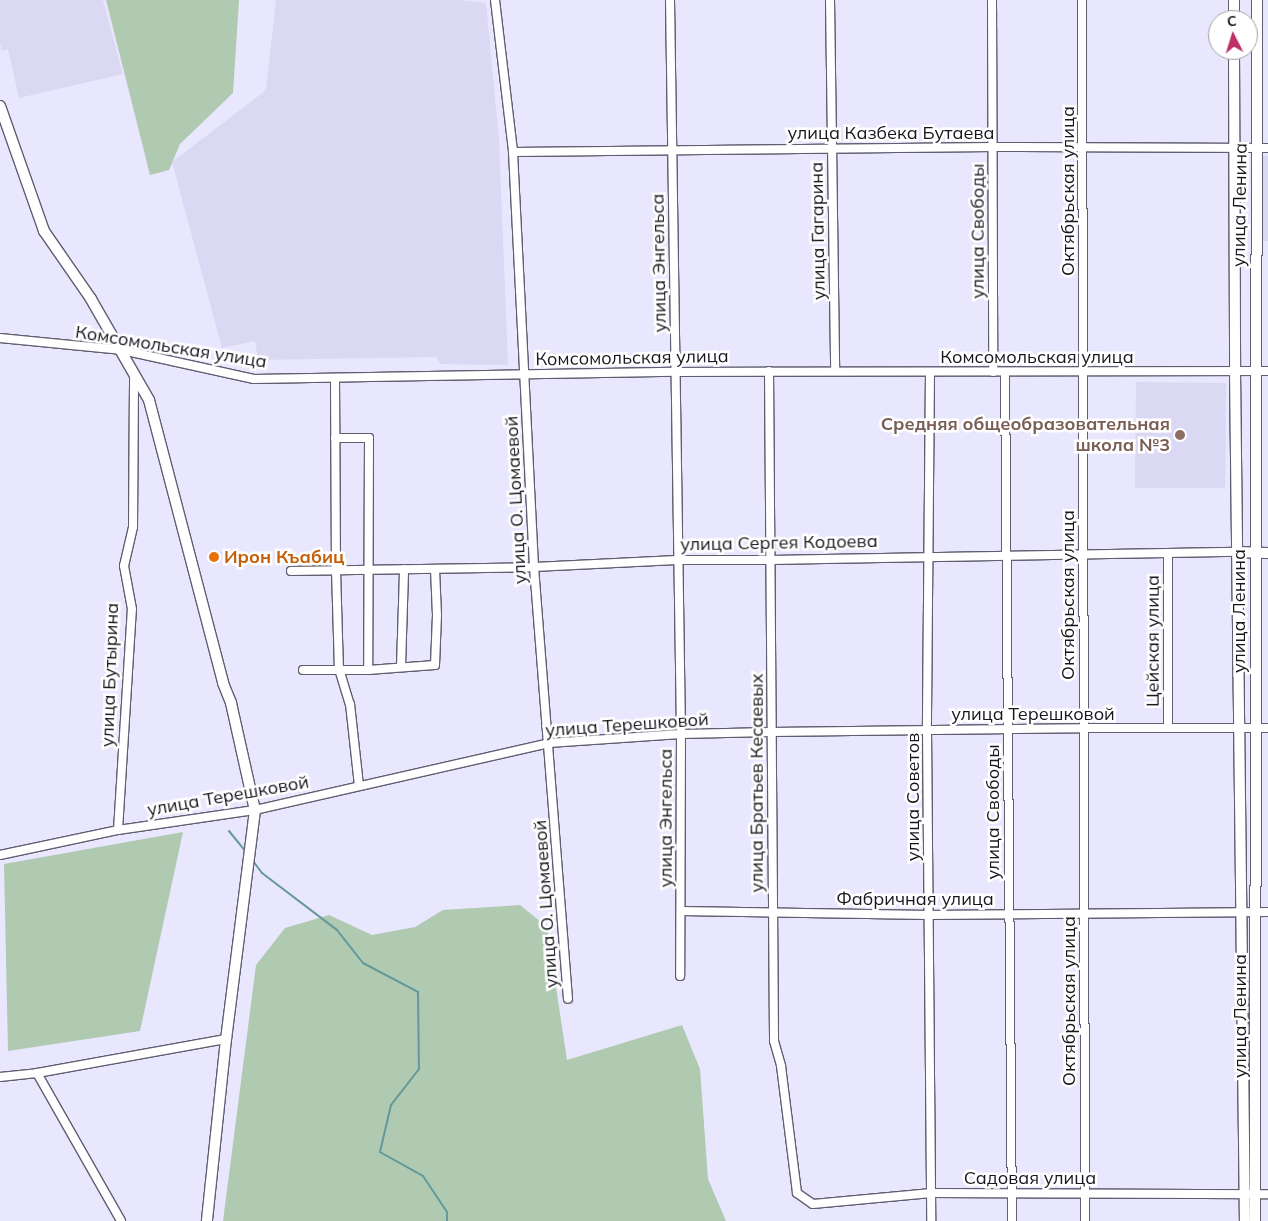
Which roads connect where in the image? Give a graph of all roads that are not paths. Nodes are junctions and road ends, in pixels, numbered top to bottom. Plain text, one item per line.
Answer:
1 (495, 0) edge
2 (670, 0) edge
3 (830, 0) edge
4 (992, 0) edge
5 (1082, 0) edge
6 (1257, 0) edge
7 (1234, 60) edge
8 (0, 106) edge
9 (993, 147) junction
10 (1082, 147) junction
11 (832, 148) junction
12 (1235, 148) junction
13 (1263, 148) edge
14 (672, 150) junction
15 (514, 152) junction
16 (0, 338) edge
17 (122, 350) junction
18 (769, 371) junction
19 (835, 371) junction
20 (1084, 371) junction
21 (1235, 371) junction
22 (1254, 371) junction
23 (1268, 371) edge
24 (675, 372) junction
25 (930, 372) junction
26 (993, 372) junction
27 (1005, 372) junction
28 (134, 373) junction
29 (524, 374) junction
30 (335, 379) junction
31 (335, 438) junction
32 (1238, 552) junction
33 (1256, 552) junction
34 (1268, 552) edge
35 (1168, 553) junction
36 (1083, 554) junction
37 (928, 556) junction
38 (1005, 556) junction
39 (677, 560) junction
40 (772, 560) junction
41 (534, 567) junction
42 (435, 568) junction
43 (404, 569) junction
44 (336, 570) junction
45 (368, 570) junction
46 (291, 571) dead end
47 (401, 667) junction
48 (340, 669) junction
49 (303, 670) dead end
50 (368, 670) junction
51 (1083, 728) junction
52 (1168, 728) junction
53 (1256, 728) junction
54 (1268, 728) edge
55 (1007, 729) junction
56 (1239, 729) junction
57 (927, 730) junction
58 (771, 732) junction
59 (681, 734) junction
60 (549, 743) junction
61 (359, 786) junction
62 (255, 810) junction
63 (118, 830) junction
64 (0, 855) edge
65 (681, 911) junction
66 (1240, 911) junction
67 (1256, 911) junction
68 (773, 912) junction
69 (1268, 912) edge
70 (1008, 914) junction
71 (1084, 914) junction
72 (929, 915) junction
73 (680, 976) dead end
74 (568, 999) dead end
75 (226, 1039) junction
76 (37, 1072) junction
77 (0, 1077) edge
78 (797, 1193) joint
79 (931, 1193) junction
80 (1012, 1193) junction
81 (1086, 1193) junction
82 (1244, 1194) junction
83 (1256, 1194) junction
84 (1268, 1194) edge
85 (121, 1221) edge
86 (208, 1221) edge
87 (931, 1221) edge
88 (1012, 1221) edge
89 (1086, 1221) edge
90 (1244, 1221) edge
91 (1255, 1221) edge

1 - 15 street, улица О. Цомаевой
2 - 14 street, улица Энгельса
3 - 11 street, улица Гагарина
4 - 9 street, улица Свободы
5 - 10 street, Октябрьская улица
6 - 13 street, улица Ленина
7 - 12 street, улица Ленина
8 - 17 street
9 - 10 street, улица Казбека Бутаева
9 - 11 street, улица Казбека Бутаева
9 - 26 street, улица Свободы
10 - 12 street, улица Казбека Бутаева
10 - 20 street, Октябрьская улица
11 - 14 street, улица Казбека Бутаева
11 - 19 street, улица Гагарина
12 - 13 street, улица Казбека Бутаева
12 - 21 street, улица Ленина
13 - 22 street, улица Ленина
14 - 15 street, улица Казбека Бутаева
14 - 24 street, улица Энгельса
15 - 29 street, улица О. Цомаевой
16 - 17 street, Комсомольская улица
17 - 28 street
17 - 30 street, Комсомольская улица
18 - 19 street, Комсомольская улица
18 - 24 street, Комсомольская улица
18 - 40 street, улица Братьев Кесаевых
19 - 25 street, Комсомольская улица
20 - 21 street, Комсомольская улица
20 - 27 street, Комсомольская улица
20 - 36 street, Октябрьская улица
21 - 22 street, Комсомольская улица
21 - 32 street, улица Ленина
22 - 23 street, Комсомольская улица
22 - 33 street, улица Ленина
24 - 29 street, Комсомольская улица
24 - 39 street, улица Энгельса
25 - 26 street, Комсомольская улица
25 - 37 street, улица Советов
26 - 27 street, Комсомольская улица
27 - 38 street, улица Свободы
28 - 62 street
28 - 63 street, улица Бутырина
29 - 30 street, Комсомольская улица
29 - 41 street, улица О. Цомаевой
30 - 31 street
31 - 44 street
31 - 45 street
32 - 33 street, улица Сергея Кодоева
32 - 35 street, улица Сергея Кодоева
32 - 56 street, улица Ленина
33 - 34 street, улица Сергея Кодоева
33 - 53 street, улица Ленина
35 - 36 street, улица Сергея Кодоева
35 - 52 street, Цейская улица
36 - 38 street, улица Сергея Кодоева
36 - 51 street, Октябрьская улица
37 - 38 street, улица Сергея Кодоева
37 - 40 street, улица Сергея Кодоева
37 - 57 street, улица Советов
38 - 55 street, улица Свободы
39 - 40 street, улица Сергея Кодоева
39 - 41 street, улица Сергея Кодоева
39 - 59 street, улица Энгельса
40 - 58 street, улица Братьев Кесаевых
41 - 42 street, улица Сергея Кодоева
41 - 60 street, улица О. Цомаевой
42 - 43 street, улица Сергея Кодоева
42 - 47 street
43 - 45 street, улица Сергея Кодоева
43 - 47 street
44 - 45 street, улица Сергея Кодоева
44 - 46 street, улица Сергея Кодоева
44 - 48 street
45 - 50 street
47 - 50 street
48 - 49 street
48 - 50 street
48 - 61 street
51 - 52 street, улица Терешковой
51 - 55 street, улица Терешковой
51 - 71 street, Октябрьская улица
52 - 56 street, улица Терешковой
53 - 54 street, улица Терешковой
53 - 56 street, улица Терешковой
53 - 67 street, улица Ленина
55 - 57 street, улица Терешковой
55 - 70 street, улица Свободы
56 - 66 street, улица Ленина
57 - 58 street, улица Терешковой
57 - 72 street, улица Советов
58 - 59 street, улица Терешковой
58 - 68 street, улица Братьев Кесаевых
59 - 60 street, улица Терешковой
59 - 65 street, улица Энгельса
60 - 61 street, улица Терешковой
60 - 74 street, улица О. Цомаевой
61 - 62 street, улица Терешковой
62 - 63 street, улица Терешковой
62 - 75 street
63 - 64 street, улица Терешковой
65 - 68 street, Фабричная улица
65 - 73 street, улица Энгельса
66 - 67 street, Фабричная улица
66 - 71 street, Фабричная улица
66 - 82 street, улица Ленина
67 - 69 street, Фабричная улица
67 - 83 street, улица Ленина
68 - 72 street, Фабричная улица
68 - 78 street, улица Братьев Кесаевых
70 - 71 street, Фабричная улица
70 - 72 street, Фабричная улица
70 - 80 street, улица Свободы
71 - 81 street, Октябрьская улица
72 - 79 street, улица Советов
75 - 76 street
75 - 86 street
76 - 77 street
76 - 85 street
78 - 79 street, Садовая улица
79 - 80 street, Садовая улица
79 - 87 street, улица Советов
80 - 81 street, Садовая улица
80 - 88 street, улица Свободы
81 - 82 street, Садовая улица
81 - 89 street, Октябрьская улица
82 - 83 street, Садовая улица
82 - 90 street, улица Ленина
83 - 84 street, Садовая улица
83 - 91 street, улица Ленина

